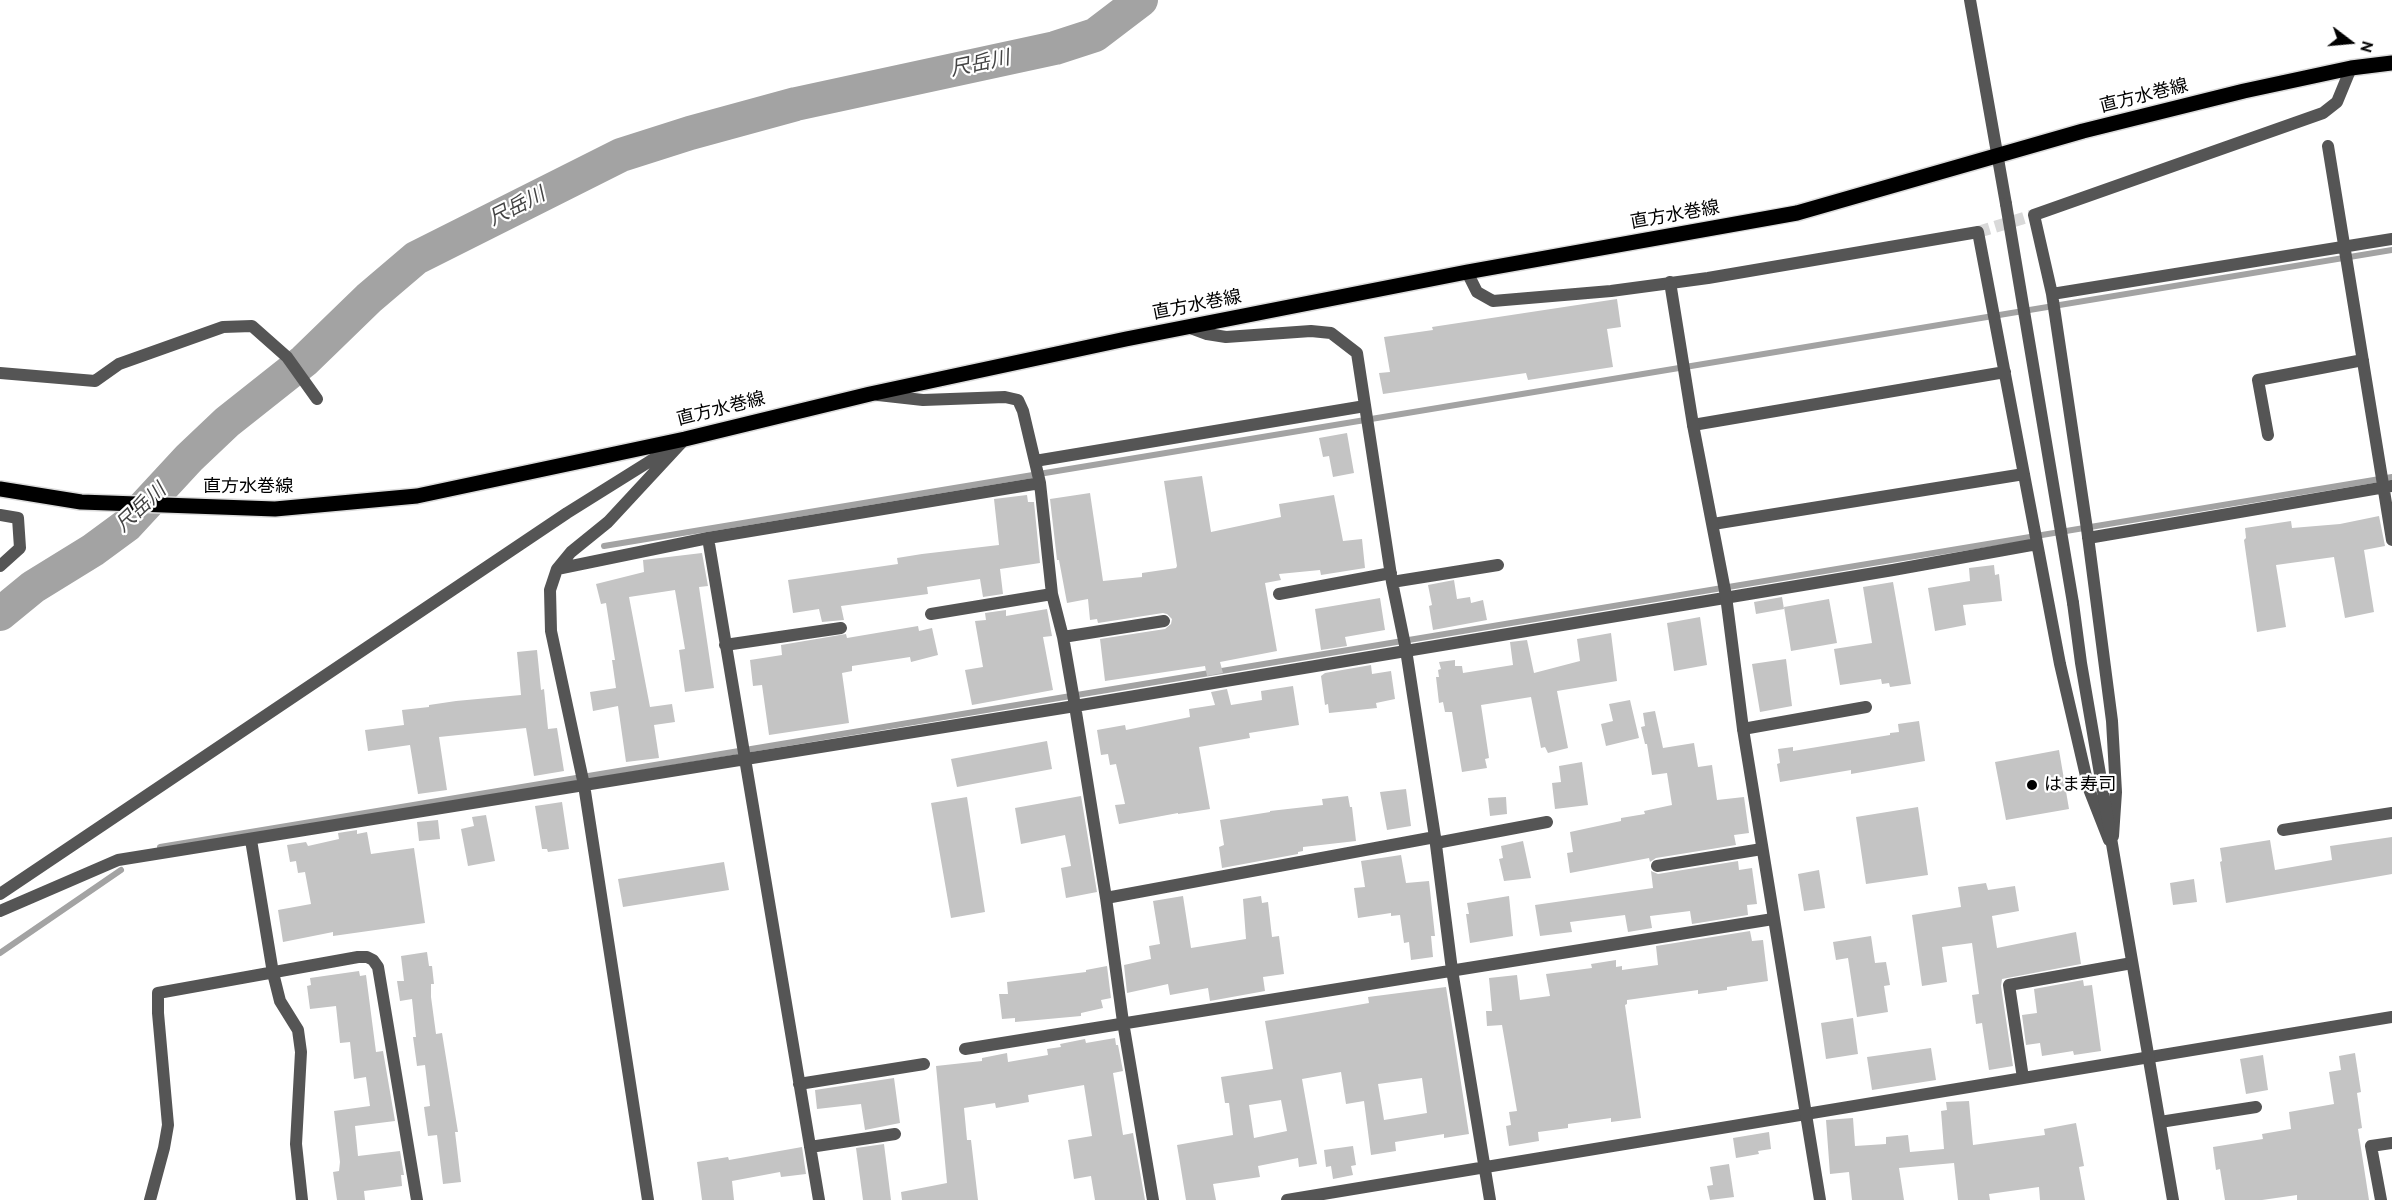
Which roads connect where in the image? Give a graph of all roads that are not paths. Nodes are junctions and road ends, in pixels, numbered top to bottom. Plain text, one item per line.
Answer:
1 (1970, 0) edge
2 (2392, 63) edge
3 (2351, 68) junction
4 (2328, 146) dead end
5 (1997, 155) junction
6 (2392, 239) edge
7 (2345, 253) junction
8 (1467, 272) junction
9 (1670, 282) junction
10 (2053, 302) junction
11 (1188, 327) junction
12 (2362, 360) junction
13 (2005, 372) junction
14 (0, 373) edge
15 (870, 394) junction
16 (317, 399) dead end
17 (1367, 415) junction
18 (1693, 425) junction
19 (2268, 435) dead end
20 (685, 439) junction
21 (1038, 473) junction
22 (2024, 474) junction
23 (2385, 482) edge
24 (0, 489) edge
25 (0, 515) edge
26 (1713, 524) junction
27 (2087, 529) junction
28 (2036, 537) junction
29 (708, 538) junction
30 (2392, 540) edge
31 (1498, 565) dead end
32 (0, 566) edge
33 (557, 569) junction
34 (1391, 578) junction
35 (1725, 589) junction
36 (1052, 594) junction
37 (1279, 594) dead end
38 (931, 614) dead end
39 (1164, 621) dead end
40 (841, 628) dead end
41 (1063, 637) junction
42 (1404, 643) junction
43 (725, 645) junction
44 (1074, 699) junction
45 (1866, 707) dead end
46 (1743, 729) junction
47 (743, 753) junction
48 (582, 779) junction
49 (2392, 813) edge
50 (1547, 822) dead end
51 (2283, 830) dead end
52 (251, 840) junction
53 (1435, 840) junction
54 (1762, 849) junction
55 (2112, 849) junction
56 (1657, 866) dead end
57 (0, 894) edge
58 (1106, 897) junction
59 (0, 911) edge
60 (1773, 919) junction
61 (2132, 963) junction
62 (1452, 970) junction
63 (273, 973) junction
64 (2392, 1017) edge
65 (1123, 1022) junction
66 (965, 1049) dead end
67 (2149, 1057) junction
68 (924, 1064) dead end
69 (2023, 1078) junction
70 (799, 1084) junction
71 (2256, 1107) dead end
72 (1805, 1114) junction
73 (2160, 1122) junction
74 (895, 1134) dead end
75 (2392, 1143) edge
76 (810, 1147) junction
77 (1484, 1166) junction
78 (150, 1200) edge
79 (302, 1200) edge
80 (417, 1200) edge
81 (648, 1200) edge
82 (819, 1200) edge
83 (1153, 1200) edge
84 (1287, 1200) edge
85 (1490, 1200) edge
86 (1820, 1200) edge
87 (2173, 1200) edge
88 (2381, 1200) edge

1 - 5 street
2 - 3 main road, 直方水巻線
3 - 5 main road, 直方水巻線
3 - 10 street
4 - 7 street
5 - 8 main road, 直方水巻線
5 - 55 street, bridge
6 - 7 street
7 - 10 street
7 - 12 street
8 - 9 street
8 - 11 main road, 直方水巻線
9 - 13 street
9 - 18 street
10 - 27 street
11 - 15 main road, 直方水巻線
11 - 17 street
12 - 19 street
12 - 23 street
13 - 18 street
13 - 22 street
14 - 16 street
15 - 20 main road, 直方水巻線
15 - 21 street
17 - 21 street
17 - 34 street
18 - 26 street
20 - 24 main road, 直方水巻線
20 - 33 street
20 - 57 street
21 - 29 street
21 - 36 street
22 - 26 street
22 - 28 street
23 - 27 street
23 - 30 street
25 - 32 street
26 - 35 street
27 - 55 street
28 - 35 street
28 - 55 street
29 - 33 street
29 - 43 street
31 - 34 street
33 - 48 street
34 - 37 street
34 - 42 street
35 - 42 street
35 - 46 street
36 - 38 street
36 - 41 street
39 - 41 street
40 - 43 street
41 - 44 street
42 - 44 street
42 - 53 street
43 - 47 street
44 - 47 street
44 - 58 street
45 - 46 street
46 - 54 street
47 - 48 street
47 - 70 street
48 - 52 street
48 - 81 street
49 - 51 street
50 - 53 street
52 - 59 street
52 - 63 street
53 - 58 street
53 - 62 street
54 - 56 street
54 - 60 street
55 - 61 street
58 - 65 street
60 - 62 street
60 - 72 street
61 - 67 street
61 - 69 street
62 - 65 street
62 - 77 street
63 - 78 street
63 - 79 street
63 - 80 street
64 - 67 street
65 - 66 street
65 - 83 street
67 - 69 street
67 - 73 street
68 - 70 street
69 - 72 street
70 - 76 street
71 - 73 street
72 - 77 street
72 - 86 street
73 - 87 street
74 - 76 street
75 - 88 street
76 - 82 street
77 - 84 street
77 - 85 street

